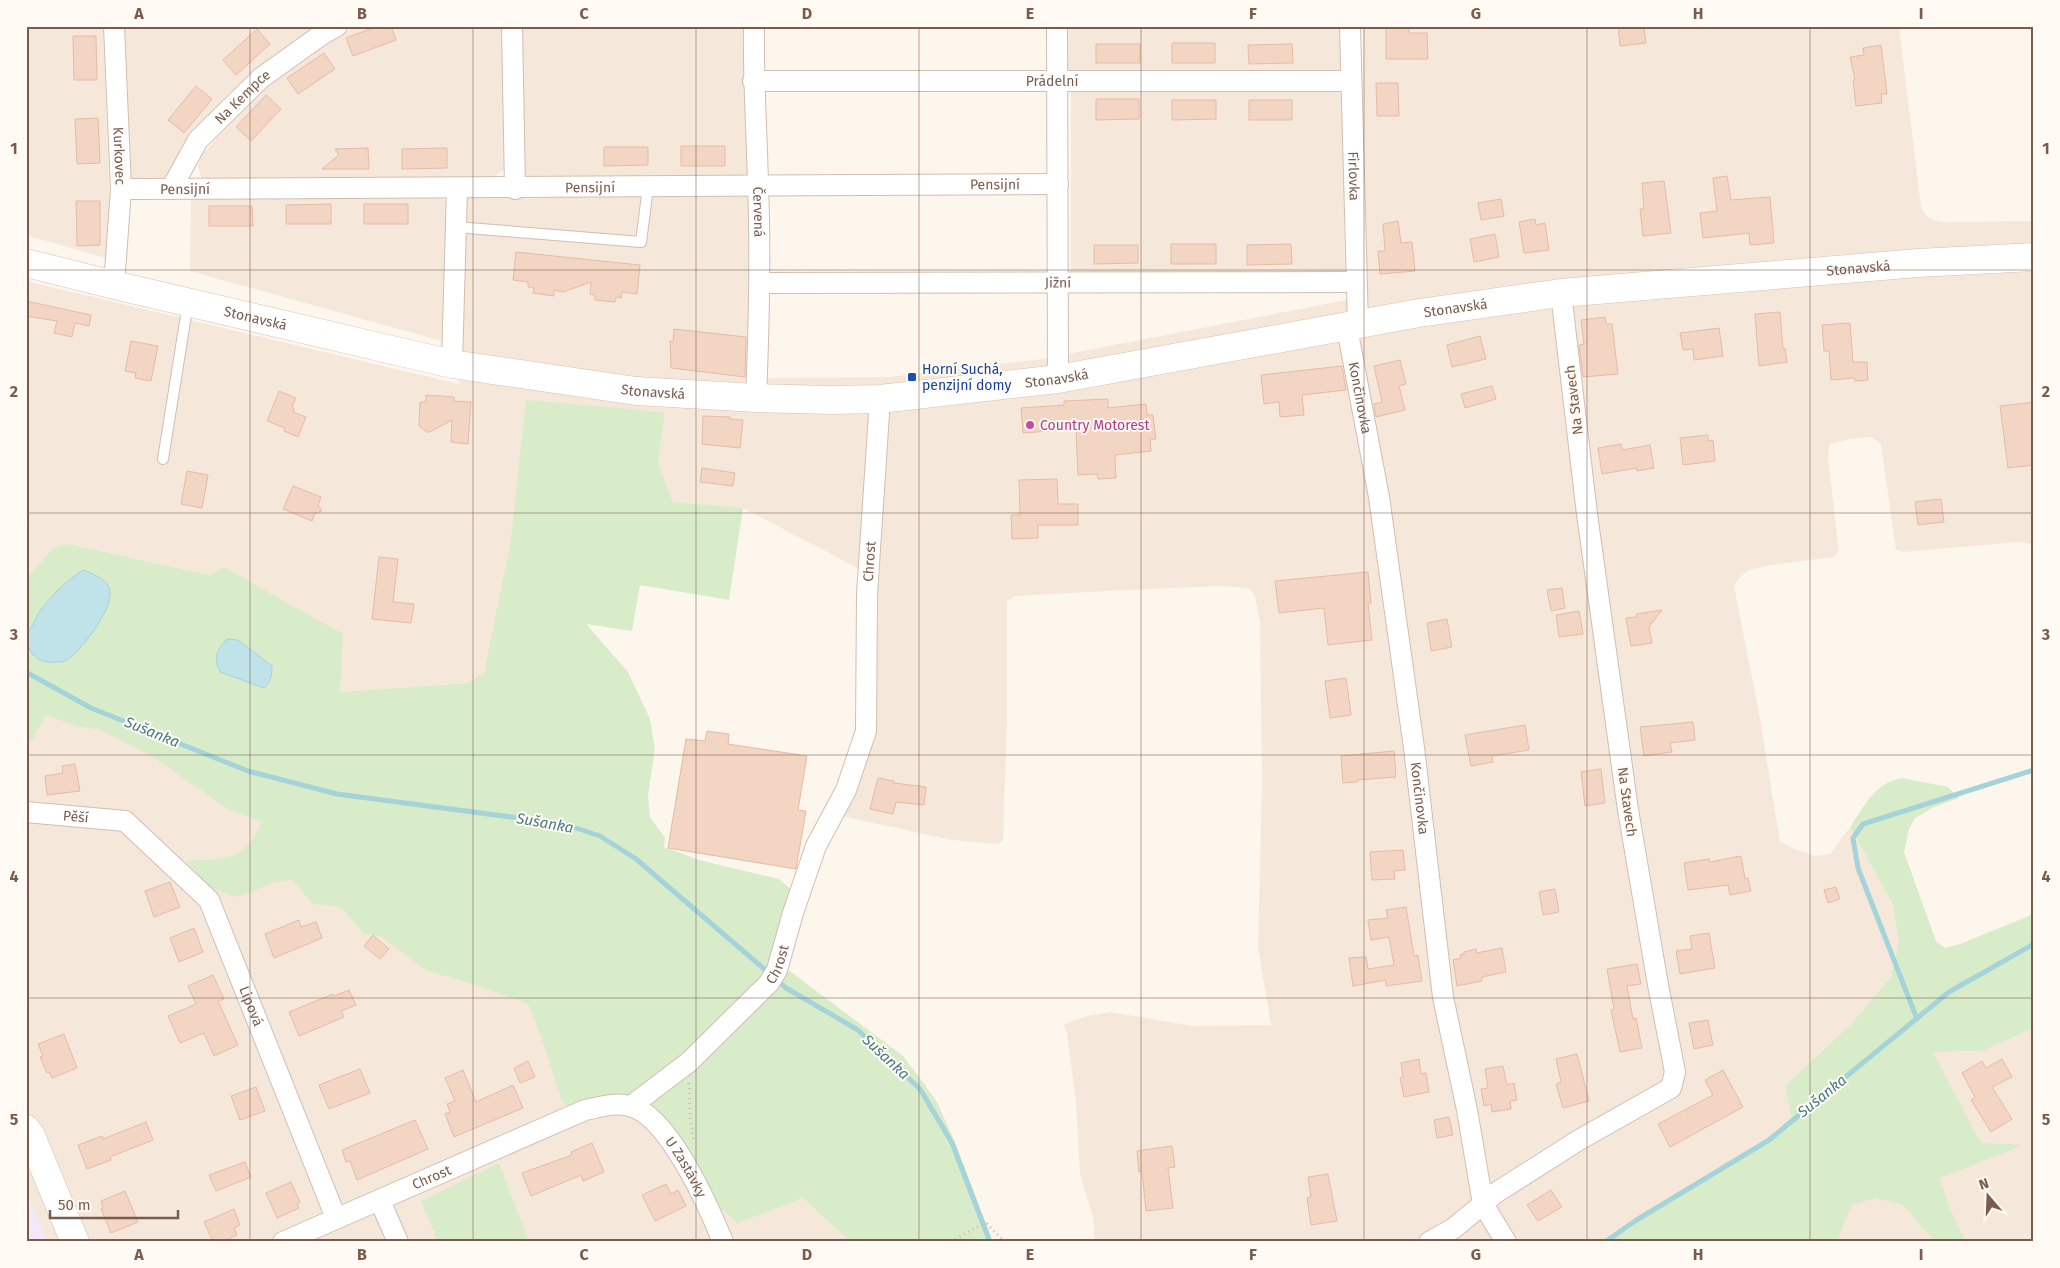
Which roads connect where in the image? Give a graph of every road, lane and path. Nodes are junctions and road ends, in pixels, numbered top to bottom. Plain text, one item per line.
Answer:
1 (114, 26) edge
2 (337, 26) edge
3 (512, 26) edge
4 (754, 26) edge
5 (1057, 26) edge
6 (1350, 26) edge
7 (753, 81) junction
8 (1056, 81) junction
9 (1350, 81) junction
10 (1058, 184) junction
11 (758, 185) junction
12 (648, 186) junction
13 (457, 188) junction
14 (121, 189) junction
15 (515, 189) junction
16 (171, 190) junction
17 (456, 227) junction
18 (2034, 257) edge
19 (26, 263) edge
20 (1356, 282) junction
21 (760, 283) junction
22 (1058, 284) junction
23 (114, 285) junction
24 (1561, 293) junction
25 (189, 302) junction
26 (1353, 327) junction
27 (452, 364) junction
28 (1058, 379) junction
29 (756, 398) junction
30 (880, 398) junction
31 (163, 459) dead end
32 (26, 812) edge
33 (125, 820) joint
34 (689, 1062) junction
35 (631, 1106) junction
36 (26, 1128) edge
37 (694, 1146) dead end
38 (380, 1200) junction
39 (1483, 1204) junction
40 (336, 1218) junction
41 (75, 1242) edge
42 (283, 1242) edge
43 (398, 1242) edge
44 (723, 1242) edge
45 (951, 1242) edge
46 (1005, 1242) edge
47 (1429, 1242) edge
48 (1506, 1242) edge

1 - 14 street, Kurkovec
2 - 16 street, Na Kempce
3 - 15 street
4 - 7 street, Červená
5 - 8 street
6 - 9 street, Firlovka
7 - 8 street, Prádelní
7 - 11 street, Červená
8 - 9 street, Prádelní
8 - 10 street
9 - 20 street, Firlovka
10 - 11 street, Pensijní
10 - 22 street
11 - 12 street, Pensijní
11 - 21 street, Červená
12 - 15 street, Pensijní
12 - 17 lane
13 - 15 street, Pensijní
13 - 16 street, Pensijní
13 - 17 street
14 - 16 street, Pensijní
14 - 23 street, Kurkovec
17 - 27 street
18 - 24 main road, Stonavská
19 - 23 main road, Stonavská
20 - 22 street, Jižní
20 - 26 street, Firlovka
21 - 22 street, Jižní
21 - 29 street, Červená
22 - 28 street
23 - 25 main road, Stonavská
24 - 26 main road, Stonavská
24 - 39 street, Na Stavech
25 - 27 main road, Stonavská
25 - 31 lane
26 - 28 main road, Stonavská
26 - 39 street, Končinovka
27 - 29 main road, Stonavská
28 - 30 main road, Stonavská
29 - 30 main road, Stonavská
30 - 34 street, Chrost
32 - 33 street, Pěší
33 - 40 street, Lipová
34 - 35 street, Chrost
34 - 37 path
35 - 38 street, Chrost
35 - 44 street, U Zastávky
36 - 41 main road
38 - 40 street, Chrost
38 - 43 street
39 - 47 street
39 - 48 street
40 - 42 street, Chrost
45 - 46 path

